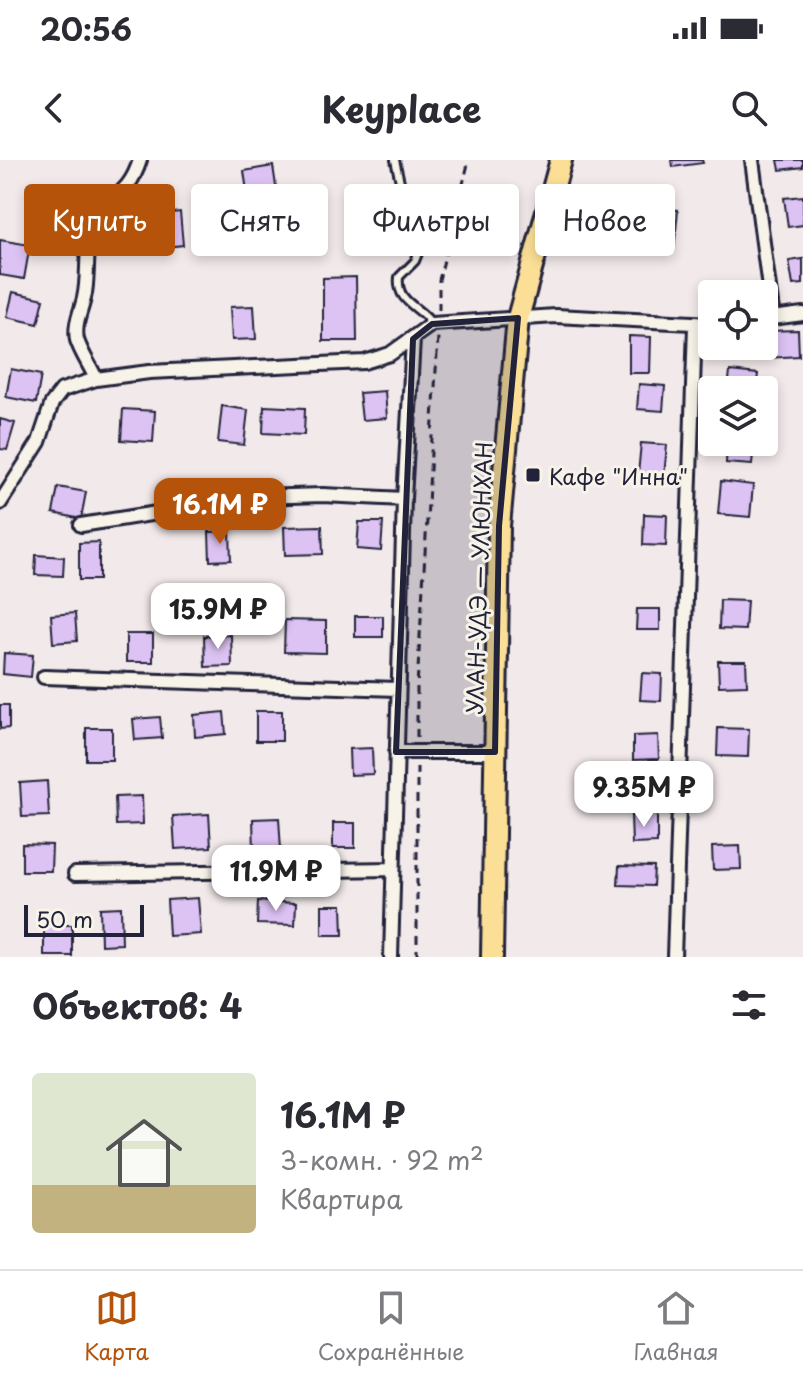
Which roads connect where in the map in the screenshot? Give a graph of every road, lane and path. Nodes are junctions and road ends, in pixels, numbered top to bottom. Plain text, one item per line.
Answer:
1 (140, 160) edge
2 (395, 160) edge
3 (469, 160) edge
4 (561, 160) edge
5 (752, 160) edge
6 (765, 280) edge
7 (803, 314) edge
8 (778, 317) edge
9 (518, 318) junction
10 (435, 324) junction
11 (695, 326) junction
12 (698, 326) edge
13 (413, 339) junction
14 (96, 379) junction
15 (404, 499) junction
16 (0, 503) edge
17 (81, 525) dead end
18 (44, 677) dead end
19 (397, 689) junction
20 (396, 752) junction
21 (417, 752) junction
22 (495, 752) junction
23 (393, 869) junction
24 (75, 874) dead end
25 (391, 957) edge
26 (417, 957) edge
27 (492, 957) edge
28 (674, 957) edge

1 - 14 street
2 - 10 lane
3 - 10 path
4 - 9 main road, УЛАН-УДЭ — УЛЮНХАН
5 - 6 street
7 - 8 street
9 - 10 street
9 - 11 street
9 - 22 main road, УЛАН-УДЭ — УЛЮНХАН
10 - 13 street
10 - 21 path
11 - 12 street
11 - 28 street
13 - 14 street
13 - 15 street
14 - 16 street
15 - 17 street
15 - 19 street
18 - 19 street
19 - 20 street
20 - 21 street
20 - 23 street
21 - 22 street
21 - 26 path
22 - 27 main road, УЛАН-УДЭ — УЛЮНХАН
23 - 24 street
23 - 25 street

